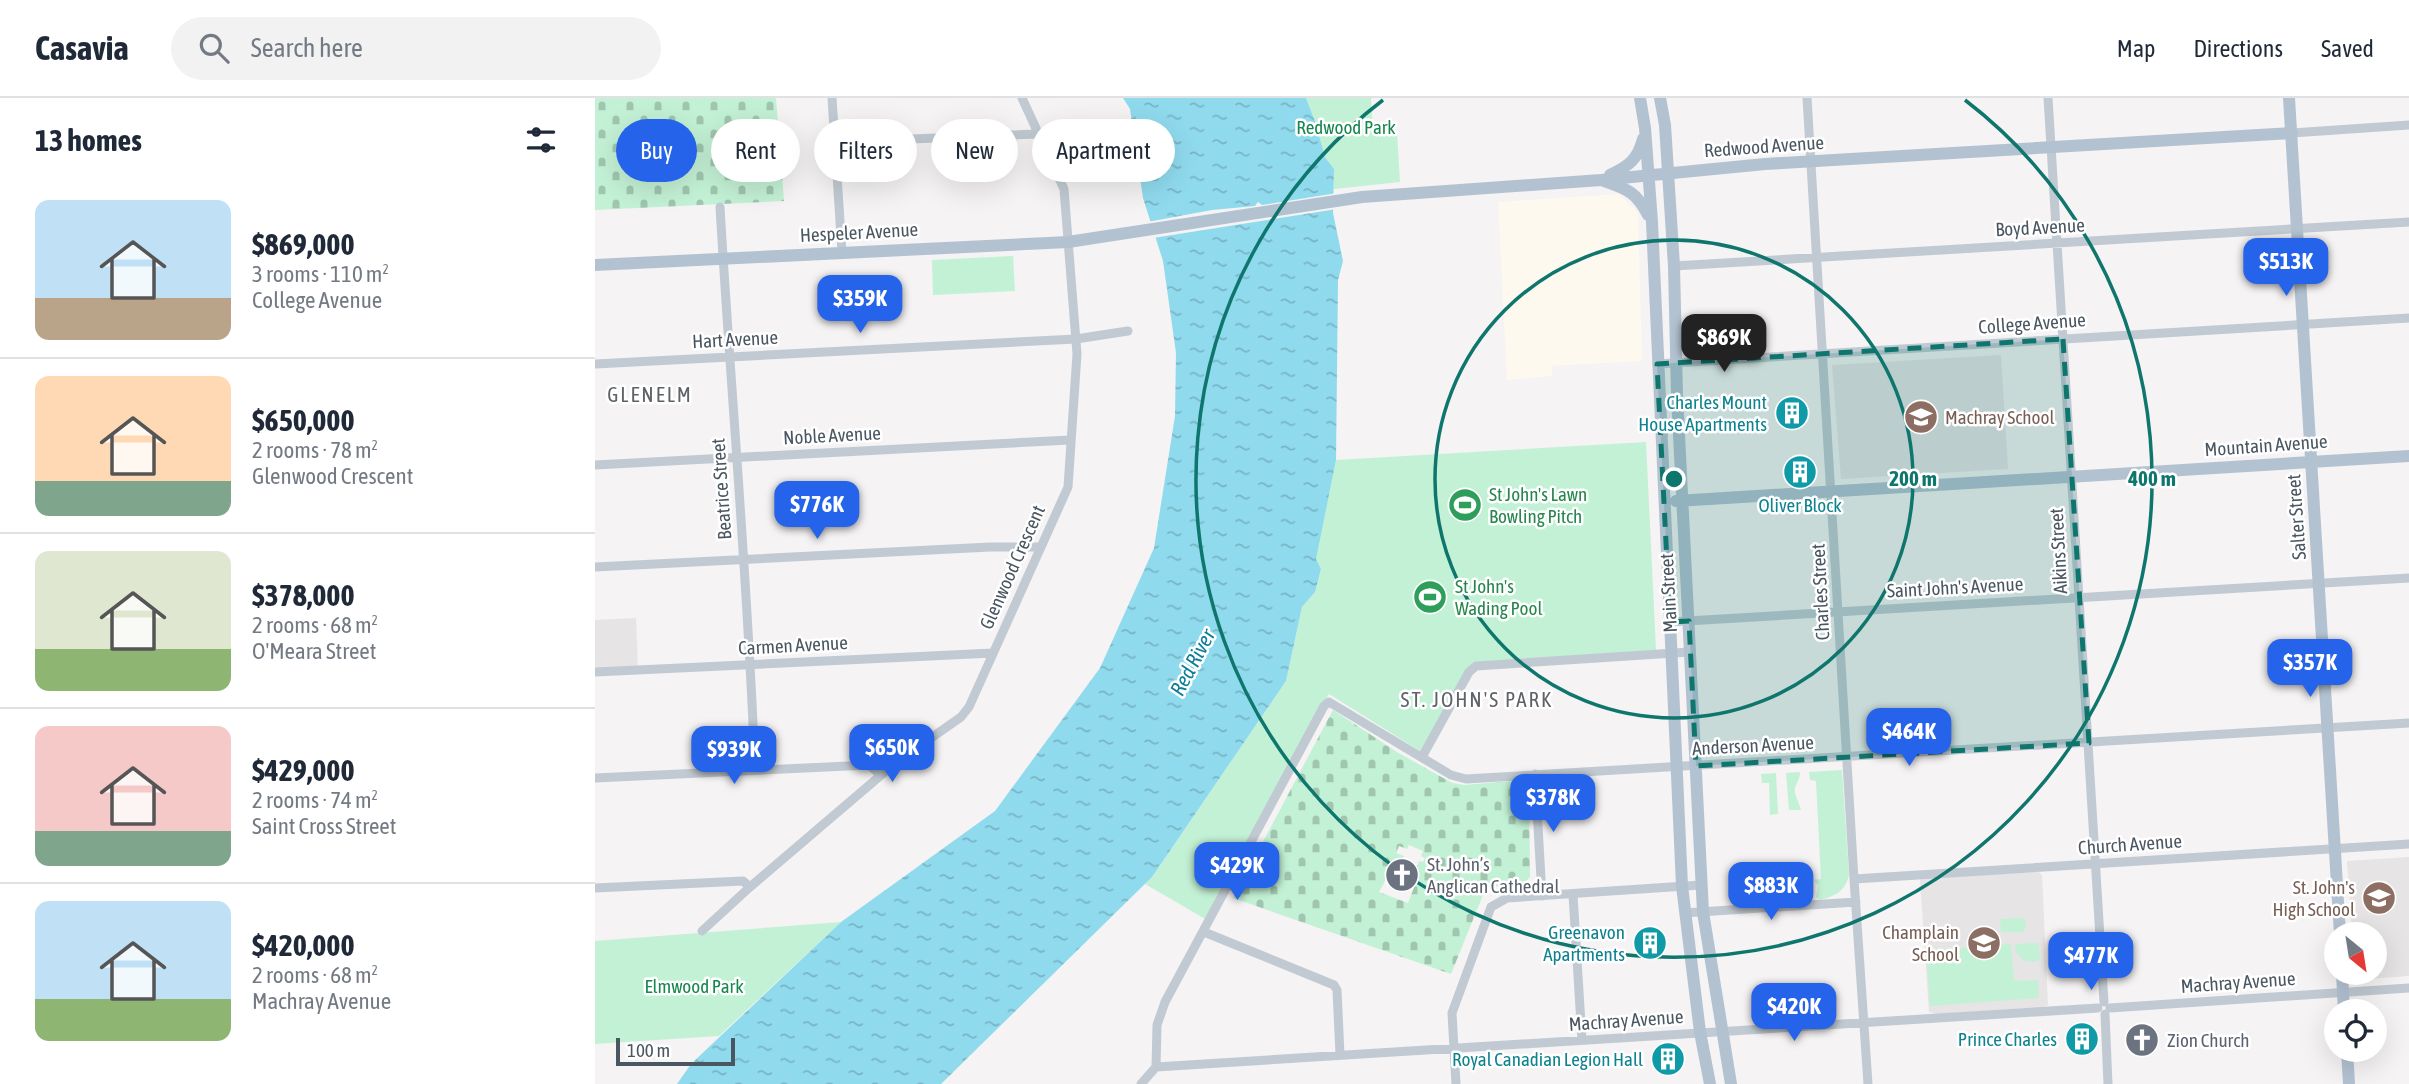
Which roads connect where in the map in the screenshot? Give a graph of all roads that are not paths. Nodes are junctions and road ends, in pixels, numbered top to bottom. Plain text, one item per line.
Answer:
1 (832, 98) edge
2 (1022, 98) edge
3 (1640, 98) edge
4 (1660, 98) edge
5 (1807, 98) edge
6 (2048, 98) edge
7 (2289, 98) edge
8 (833, 119) edge
9 (1032, 120) edge
10 (2409, 125) edge
11 (1645, 128) junction
12 (2292, 133) junction
13 (1032, 134) edge
14 (917, 139) edge
15 (2050, 147) junction
16 (1811, 161) junction
17 (1668, 173) junction
18 (1648, 175) junction
19 (1601, 180) junction
20 (838, 182) edge
21 (1061, 182) edge
22 (719, 207) dead end
23 (1652, 222) junction
24 (2409, 222) edge
25 (2298, 229) junction
26 (1124, 234) joint
27 (1067, 242) junction
28 (2057, 243) junction
29 (842, 252) junction
30 (723, 258) junction
31 (1817, 258) junction
32 (595, 265) edge
33 (1674, 266) junction
34 (2409, 318) edge
35 (2304, 324) junction
36 (1129, 331) dead end
37 (1076, 339) junction
38 (2063, 339) junction
39 (1823, 355) junction
40 (729, 357) junction
41 (1676, 362) junction
42 (595, 363) edge
43 (1657, 364) junction
44 (1070, 440) junction
45 (2409, 456) edge
46 (736, 458) junction
47 (2312, 462) junction
48 (595, 465) edge
49 (2071, 477) junction
50 (1831, 491) junction
51 (1683, 500) junction
52 (1664, 501) junction
53 (1041, 547) junction
54 (743, 560) junction
55 (595, 568) edge
56 (2409, 578) edge
57 (2319, 583) junction
58 (2078, 598) junction
59 (1838, 611) junction
60 (1689, 621) junction
61 (1670, 622) junction
62 (1690, 652) junction
63 (993, 653) junction
64 (1671, 653) junction
65 (752, 664) junction
66 (595, 672) edge
67 (2409, 723) edge
68 (2329, 728) junction
69 (2089, 743) junction
70 (1422, 757) junction
71 (1848, 757) junction
72 (1677, 766) junction
73 (1696, 766) junction
74 (755, 770) junction
75 (1535, 774) junction
76 (881, 775) junction
77 (595, 778) edge
78 (2409, 844) edge
79 (2336, 848) junction
80 (2096, 863) junction
81 (1854, 879) junction
82 (1701, 885) junction
83 (1682, 886) junction
84 (750, 887) junction
85 (595, 888) edge
86 (1573, 895) junction
87 (1542, 896) junction
88 (1856, 902) junction
89 (1703, 912) junction
90 (1684, 913) junction
91 (2339, 922) edge
92 (702, 931) dead end
93 (1205, 932) junction
94 (2343, 985) edge
95 (2409, 988) edge
96 (2343, 993) junction
97 (2343, 999) edge
98 (2105, 1008) junction
99 (1864, 1024) junction
100 (1721, 1031) junction
101 (1700, 1032) junction
102 (1582, 1040) junction
103 (1453, 1048) junction
104 (1340, 1055) junction
105 (2348, 1062) edge
106 (1156, 1067) junction
107 (1141, 1084) edge
108 (1455, 1084) edge
109 (1710, 1084) edge
110 (1731, 1084) edge
111 (1868, 1084) edge
112 (2109, 1084) edge
113 (2349, 1084) edge

1 - 8 street
2 - 9 street, Glenwood Crescent
3 - 11 main road, Main Street
4 - 17 main road, Main Street
5 - 16 street, Charles Street
6 - 15 street, Aikins Street
7 - 12 main road, Salter Street
10 - 12 street, Redwood Avenue
11 - 18 main road, Main Street
11 - 19 main road
12 - 15 main road, Redwood Avenue
12 - 25 main road, Salter Street
13 - 14 street
15 - 16 main road, Redwood Avenue
15 - 28 street, Aikins Street
16 - 17 main road, Redwood Avenue
16 - 31 street, Charles Street
17 - 18 main road, Redwood Avenue
17 - 33 main road, Main Street
18 - 19 main road, Redwood Avenue
18 - 23 main road, Main Street
19 - 23 main road
19 - 26 main road, Redwood Avenue
20 - 29 street
21 - 27 street, Glenwood Crescent
22 - 30 street, Beatrice Street
23 - 43 main road, Main Street
24 - 25 street, Boyd Avenue
25 - 28 street, Boyd Avenue
25 - 35 main road, Salter Street
26 - 27 main road, Hespeler Avenue
27 - 29 main road, Hespeler Avenue
27 - 37 street, Glenwood Crescent
28 - 31 street, Boyd Avenue
28 - 38 street, Aikins Street
29 - 30 main road, Hespeler Avenue
30 - 32 main road, Hespeler Avenue
30 - 40 street, Beatrice Street
31 - 33 street, Boyd Avenue
31 - 39 street, Charles Street
33 - 41 main road, Main Street
34 - 35 street, College Avenue
35 - 38 street, College Avenue
35 - 47 main road, Salter Street
36 - 37 street, Hart Avenue
37 - 40 street, Hart Avenue
37 - 44 street, Glenwood Crescent
38 - 39 street, College Avenue
38 - 49 street, Aikins Street
39 - 41 street, College Avenue
39 - 50 street, Charles Street
40 - 42 street, Hart Avenue
40 - 46 street, Beatrice Street
41 - 43 street, College Avenue
41 - 51 main road, Main Street
43 - 52 main road, Main Street
44 - 46 street, Noble Avenue
44 - 53 street, Glenwood Crescent
45 - 47 main road, Mountain Avenue
46 - 48 street, Noble Avenue
46 - 54 street, Beatrice Street
47 - 49 main road, Mountain Avenue
47 - 57 main road, Salter Street
49 - 50 main road, Mountain Avenue
49 - 58 street, Aikins Street
50 - 51 main road, Mountain Avenue
50 - 59 street, Charles Street
51 - 52 main road, Mountain Avenue
51 - 60 main road, Main Street
52 - 61 main road, Main Street
53 - 54 street
53 - 63 street, Glenwood Crescent
54 - 55 street
54 - 65 street, Beatrice Street
56 - 57 street, Saint John's Avenue
57 - 58 street, Saint John's Avenue
57 - 68 main road, Salter Street
58 - 59 street, Saint John's Avenue
58 - 69 street, Aikins Street
59 - 60 street, Saint John's Avenue
59 - 71 street, Charles Street
60 - 61 street, Saint John's Avenue
60 - 62 main road, Main Street
61 - 64 main road, Main Street
62 - 64 street
62 - 73 main road, Main Street
63 - 65 street, Carmen Avenue
63 - 76 street, Glenwood Crescent
64 - 70 street
64 - 72 main road, Main Street
65 - 66 street, Carmen Avenue
65 - 74 street, Beatrice Street
67 - 68 street, Anderson Avenue
68 - 69 street, Anderson Avenue
68 - 79 main road, Salter Street
69 - 71 street, Anderson Avenue
69 - 80 street, Aikins Street
70 - 75 street, Anderson Avenue
70 - 93 street, Anderson Avenue
71 - 73 street, Anderson Avenue
71 - 81 street, Charles Street
72 - 73 street, Anderson Avenue
72 - 75 street, Anderson Avenue
72 - 83 main road, Main Street
73 - 82 main road, Main Street
74 - 76 street
74 - 77 street
75 - 87 street
76 - 84 street, Glenwood Crescent
78 - 79 street, Church Avenue
79 - 80 street, Church Avenue
79 - 91 main road, Salter Street
80 - 81 street, Church Avenue
80 - 98 street, Aikins Street
81 - 88 street, Charles Street
82 - 83 street
82 - 89 main road, Main Street
83 - 86 street
83 - 90 main road, Main Street
84 - 85 street
84 - 92 street, Glenwood Crescent
86 - 87 street
86 - 102 street
87 - 103 street
88 - 89 street
88 - 99 street, Charles Street
89 - 90 street
89 - 100 main road, Main Street
90 - 101 main road, Main Street
93 - 104 street
93 - 106 street
94 - 96 main road
95 - 96 street, Machray Avenue
96 - 97 main road
96 - 98 street, Machray Avenue
98 - 99 street, Machray Avenue
98 - 112 street, Aikins Street
99 - 100 street, Machray Avenue
99 - 111 street, Charles Street
100 - 101 street, Machray Avenue
100 - 110 main road, Main Street
101 - 102 street, Machray Avenue
101 - 109 main road, Main Street
102 - 103 street, Machray Avenue
103 - 104 street, Machray Avenue
103 - 108 street
104 - 106 street, Machray Avenue
105 - 113 main road
106 - 107 street

